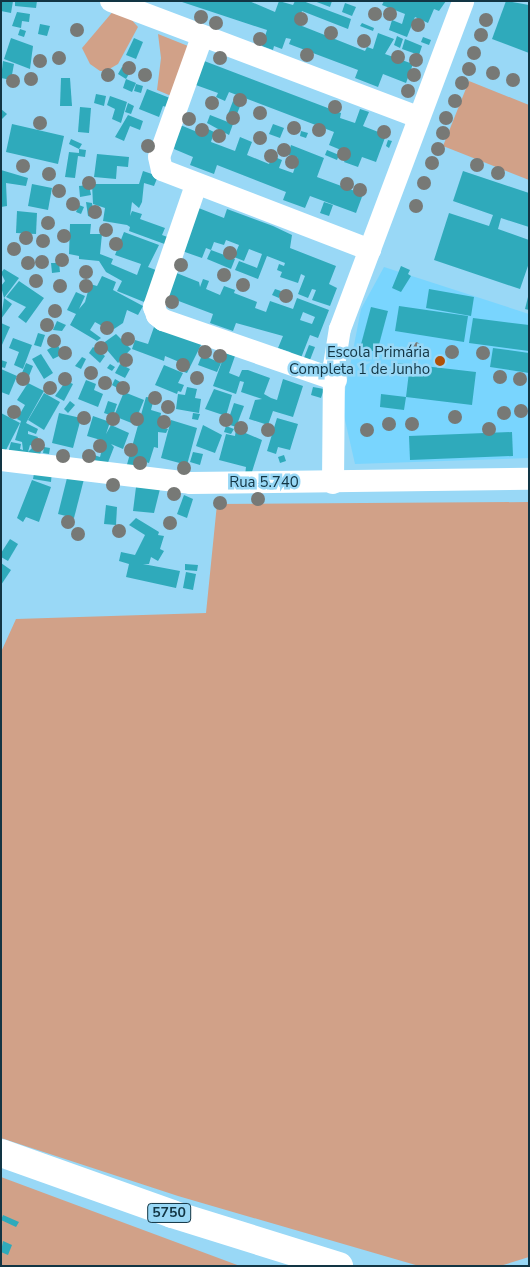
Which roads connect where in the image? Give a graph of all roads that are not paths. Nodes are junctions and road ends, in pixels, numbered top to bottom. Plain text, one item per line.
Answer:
1 (111, 1) edge
2 (463, 1) edge
3 (202, 37) junction
4 (418, 117) junction
5 (196, 185) junction
6 (370, 250) junction
7 (336, 380) junction
8 (1, 460) edge
9 (529, 480) edge
10 (333, 483) junction
11 (1, 1153) edge
12 (339, 1266) edge

1 - 3 street
2 - 4 street
3 - 4 street
3 - 5 street
4 - 6 street
5 - 6 street
5 - 7 street
6 - 7 street
7 - 10 street
8 - 10 street, Rua 5.740
9 - 10 street, Rua 5.740
11 - 12 main road, 5750

